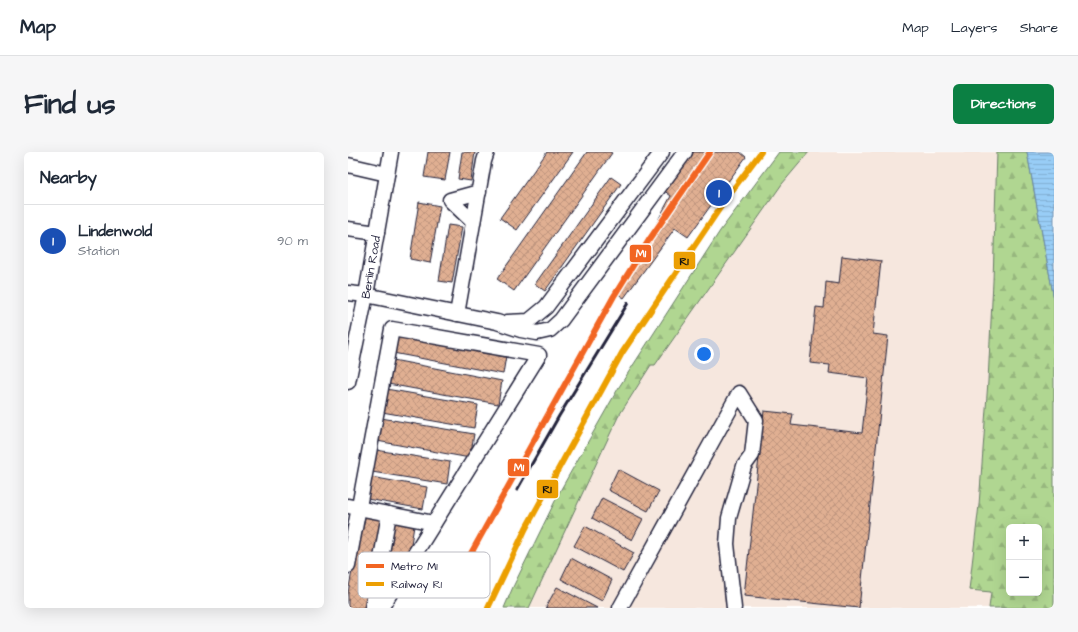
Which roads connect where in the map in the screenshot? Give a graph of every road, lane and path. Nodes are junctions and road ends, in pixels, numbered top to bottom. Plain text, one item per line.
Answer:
1 (391, 152) edge
2 (487, 152) edge
3 (662, 152) edge
4 (685, 152) edge
5 (348, 165) edge
6 (387, 174) junction
7 (479, 192) junction
8 (473, 222) junction
9 (348, 229) edge
10 (377, 233) junction
11 (348, 293) edge
12 (366, 296) junction
13 (457, 314) junction
14 (497, 322) junction
15 (348, 382) edge
16 (353, 507) edge
17 (389, 514) junction
18 (434, 523) junction
19 (382, 552) edge
20 (416, 552) edge
21 (348, 566) edge
22 (374, 598) edge
23 (387, 598) edge
24 (372, 608) edge
25 (381, 608) edge
26 (620, 608) edge
27 (734, 608) edge

1 - 6 street, Berlin Road
2 - 7 street
3 - 14 street
4 - 14 street
5 - 6 street
6 - 10 street, Berlin Road
7 - 8 street
7 - 8 street
8 - 13 street
9 - 10 street
10 - 12 street, Berlin Road
11 - 12 street
12 - 13 street
12 - 15 street, Berlin Road
13 - 14 street
16 - 17 street
16 - 18 street
16 - 21 street
17 - 18 street
17 - 19 street
18 - 20 street
22 - 24 street
23 - 25 street
26 - 27 street

